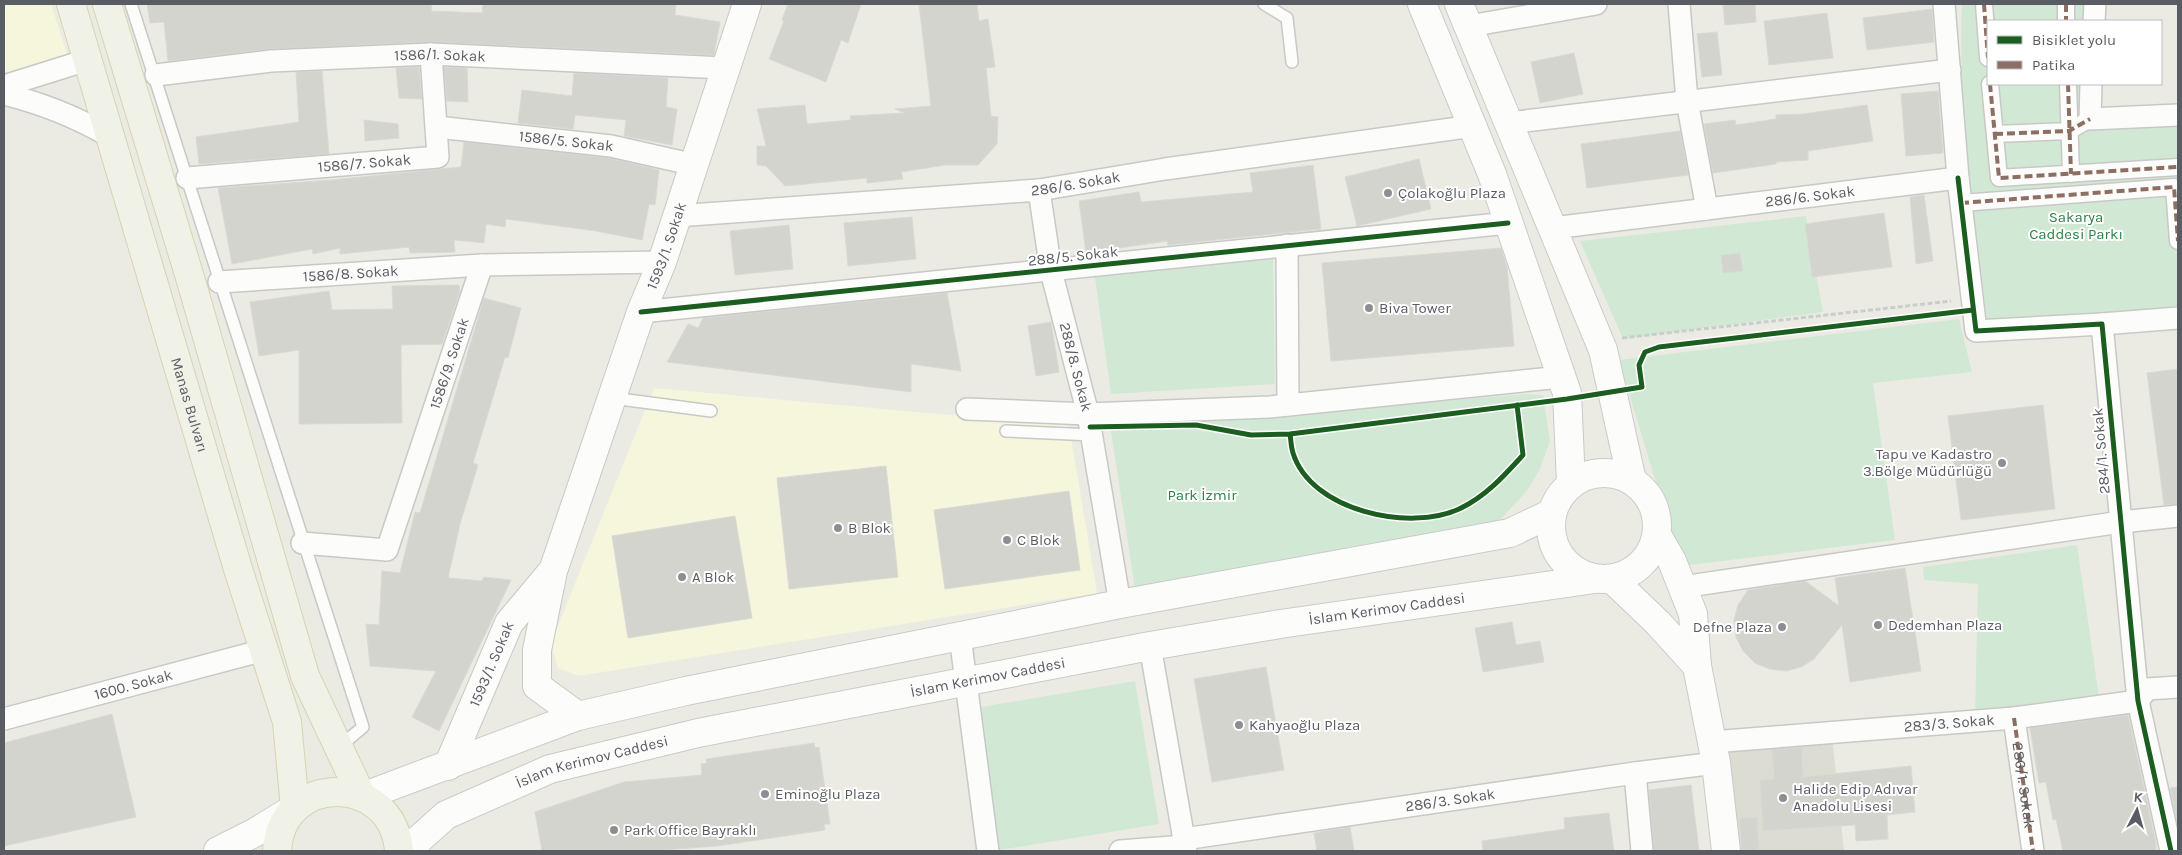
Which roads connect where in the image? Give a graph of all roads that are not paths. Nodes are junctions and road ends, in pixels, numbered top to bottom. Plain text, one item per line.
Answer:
1 (71, 4) edge
2 (107, 4) edge
3 (131, 4) edge
4 (747, 4) edge
5 (1264, 4) edge
6 (1422, 4) edge
7 (1596, 4) edge
8 (1679, 4) edge
9 (1944, 4) edge
10 (1984, 4) edge
11 (2066, 4) edge
12 (2095, 4) edge
13 (1464, 15) edge
14 (2066, 20) edge
15 (2094, 20) edge
16 (1987, 44) edge
17 (431, 54) junction
18 (87, 60) junction
19 (1292, 62) dead end
20 (724, 68) junction
21 (1950, 70) junction
22 (156, 75) junction
23 (1990, 85) edge
24 (2068, 85) edge
25 (2091, 85) edge
26 (4, 86) edge
27 (4, 94) edge
28 (1687, 101) junction
29 (2178, 115) edge
30 (2090, 119) junction
31 (1509, 123) junction
32 (1473, 126) junction
33 (436, 127) junction
34 (2069, 131) junction
35 (1995, 134) junction
36 (109, 136) junction
37 (694, 165) junction
38 (2178, 167) edge
39 (2071, 174) junction
40 (187, 178) junction
41 (1958, 178) junction
42 (1039, 190) junction
43 (1961, 203) junction
44 (1707, 209) junction
45 (676, 216) junction
46 (1508, 223) junction
47 (1553, 228) junction
48 (2178, 241) edge
49 (1287, 245) junction
50 (662, 262) junction
51 (482, 265) junction
52 (1052, 271) junction
53 (219, 282) junction
54 (641, 312) junction
55 (2178, 318) edge
56 (2102, 324) junction
57 (1561, 377) junction
58 (612, 398) junction
59 (1288, 405) junction
60 (967, 409) dead end
61 (711, 411) dead end
62 (1088, 414) junction
63 (1006, 431) dead end
64 (1092, 435) junction
65 (1632, 480) junction
66 (1571, 483) junction
67 (1552, 513) junction
68 (2178, 516) edge
69 (2121, 522) junction
70 (1657, 536) junction
71 (302, 542) junction
72 (553, 571) junction
73 (1603, 579) junction
74 (1682, 587) junction
75 (1120, 604) junction
76 (960, 636) junction
77 (1150, 646) junction
78 (264, 650) junction
79 (1697, 666) junction
80 (966, 681) junction
81 (2178, 687) edge
82 (2138, 701) junction
83 (578, 716) junction
84 (2014, 718) junction
85 (4, 719) edge
86 (338, 748) junction
87 (1714, 752) junction
88 (448, 766) junction
89 (1635, 773) junction
90 (362, 797) junction
91 (295, 808) junction
92 (1185, 846) edge
93 (218, 851) edge
94 (277, 851) edge
95 (399, 851) edge
96 (406, 851) edge
97 (988, 851) edge
98 (1120, 851) edge
99 (1642, 851) edge
100 (1726, 851) edge
101 (2033, 851) edge
102 (2171, 851) edge

1 - 18 main road, Manas Bulvarı
2 - 86 main road
3 - 22 lane
4 - 20 main road, 1593/1. Sokak
5 - 19 lane
6 - 32 main road
7 - 13 street
8 - 28 street
9 - 21 street
10 - 16 street
11 - 14 street
12 - 15 street
13 - 31 main road
17 - 20 street, 1586/1. Sokak
17 - 22 street, 1586/1. Sokak
17 - 33 street, 1586/7. Sokak
18 - 26 street
18 - 36 main road, Manas Bulvarı
20 - 37 main road, 1593/1. Sokak
21 - 28 street
21 - 41 street
22 - 40 lane
23 - 35 street
24 - 34 street
25 - 30 street
27 - 36 street
28 - 31 street
28 - 44 street
29 - 30 street
30 - 34 street
31 - 32 main road
31 - 47 main road
32 - 42 street, 286/6. Sokak
32 - 46 main road
33 - 37 street, 1586/5. Sokak
33 - 40 street, 1586/7. Sokak
34 - 35 street
34 - 39 street
35 - 39 street
36 - 78 main road, Manas Bulvarı
37 - 45 main road, 1593/1. Sokak
38 - 39 street
40 - 53 lane
41 - 43 street
41 - 44 street, 286/6. Sokak
42 - 45 street, 286/6. Sokak
42 - 52 street, 288/8. Sokak
43 - 48 street
43 - 56 street
44 - 47 street, 286/6. Sokak
45 - 50 main road, 1593/1. Sokak
46 - 49 street, 288/5. Sokak
46 - 57 main road
47 - 65 main road
49 - 52 street, 288/5. Sokak
49 - 59 street
50 - 51 street
50 - 54 main road, 1593/1. Sokak
51 - 53 street, 1586/8. Sokak
51 - 71 street, 1586/9. Sokak
52 - 54 street, 288/5. Sokak
52 - 62 street, 288/8. Sokak
53 - 71 lane
54 - 58 main road, 1593/1. Sokak
55 - 56 street
56 - 69 street, 284/1. Sokak
57 - 59 street
57 - 66 main road
58 - 61 lane
58 - 72 main road, 1593/1. Sokak
59 - 62 street
60 - 62 street
62 - 64 street, 288/8. Sokak
63 - 64 lane
64 - 75 street, 288/8. Sokak
65 - 66 main road
65 - 70 main road
66 - 67 main road
67 - 73 main road
67 - 75 main road
68 - 69 street
69 - 74 street
69 - 82 street, 284/1. Sokak
70 - 73 main road
70 - 74 main road
71 - 86 lane
72 - 83 main road, 1593/1. Sokak
72 - 88 main road, 1593/1. Sokak
73 - 77 main road, İslam Kerimov Caddesi
73 - 79 main road
74 - 79 main road
75 - 76 main road
76 - 80 street
76 - 83 main road
77 - 80 main road, İslam Kerimov Caddesi
77 - 92 street
78 - 85 street, 1600. Sokak
78 - 91 main road, Manas Bulvarı
79 - 87 main road
80 - 96 main road, İslam Kerimov Caddesi
80 - 97 street
81 - 82 street, 283/3. Sokak
82 - 84 street, 283/3. Sokak
82 - 102 street, 284/1. Sokak
83 - 88 main road
84 - 87 street, 283/3. Sokak
84 - 101 street, 286/1. Sokak
86 - 90 main road
87 - 89 street, 286/3. Sokak
87 - 100 main road
88 - 90 main road
89 - 92 street, 286/3. Sokak
89 - 99 street
90 - 91 main road
90 - 95 main road
91 - 93 main road
91 - 94 main road
92 - 98 street, 286/3. Sokak

